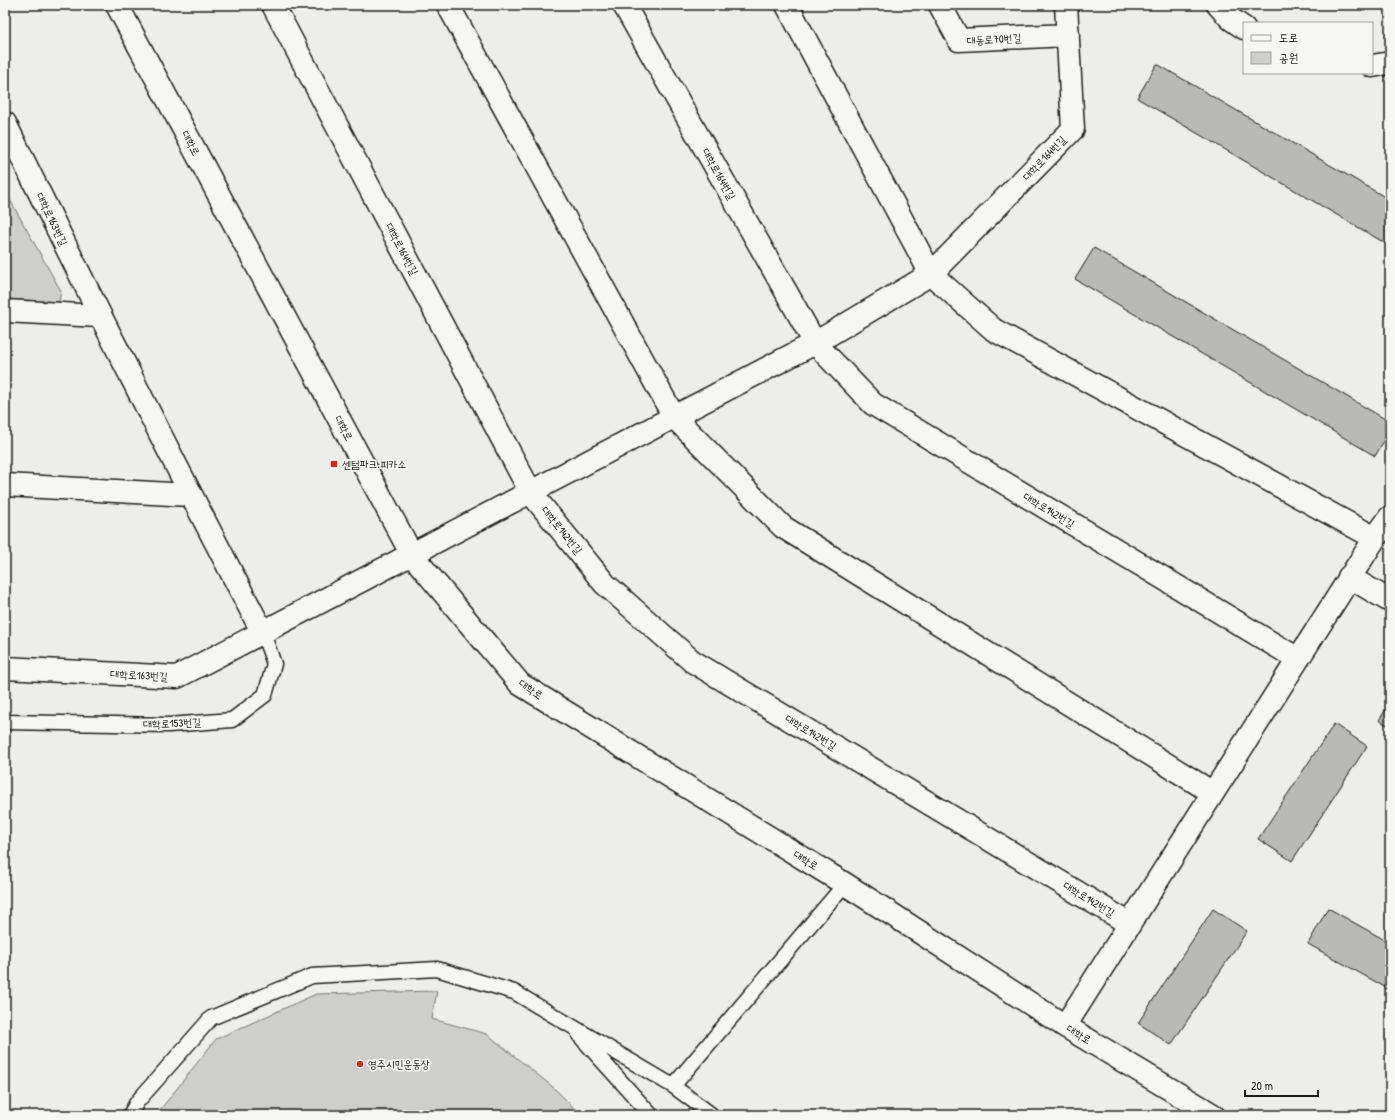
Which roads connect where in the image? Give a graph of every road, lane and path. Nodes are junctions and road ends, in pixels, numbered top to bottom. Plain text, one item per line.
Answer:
1 (117, 5) edge
2 (273, 5) edge
3 (448, 5) edge
4 (624, 5) edge
5 (787, 5) edge
6 (940, 5) edge
7 (1066, 5) edge
8 (1218, 5) edge
9 (1243, 27) edge
10 (1068, 35) junction
11 (1390, 63) edge
12 (1373, 66) edge
13 (5, 123) edge
14 (931, 274) junction
15 (5, 311) edge
16 (100, 316) junction
17 (815, 343) junction
18 (674, 417) junction
19 (5, 486) edge
20 (531, 492) junction
21 (190, 495) junction
22 (1390, 517) edge
23 (1375, 538) junction
24 (412, 555) junction
25 (1349, 577) junction
26 (1390, 601) edge
27 (263, 633) junction
28 (1298, 659) junction
29 (5, 668) edge
30 (5, 722) edge
31 (1213, 793) junction
32 (846, 884) junction
33 (1130, 924) junction
34 (570, 1026) junction
35 (1065, 1026) junction
36 (673, 1086) junction
37 (130, 1115) edge
38 (651, 1115) edge
39 (712, 1115) edge
40 (1213, 1115) edge

1 - 24 street, 대학로
2 - 20 street, 대학로164번길
3 - 18 street
4 - 17 street, 대학로164번길
5 - 14 street
6 - 10 street, 대동로70번길
7 - 10 street
8 - 9 street
10 - 14 street, 대학로164번길
11 - 12 street
13 - 16 street, 대학로163번길
14 - 17 street, 대학로164번길
14 - 23 street
15 - 16 street
16 - 21 street, 대학로163번길
17 - 18 street, 대학로164번길
17 - 28 street, 대학로142번길
18 - 20 street, 대학로164번길
18 - 31 street
19 - 21 street
20 - 24 street, 대학로164번길
20 - 33 street, 대학로142번길
21 - 27 street, 대학로163번길
22 - 23 street
23 - 25 street
24 - 27 street, 대학로163번길
24 - 32 street, 대학로
25 - 26 street
25 - 28 street
27 - 29 street, 대학로163번길
27 - 30 lane, 대학로153번길
28 - 31 street
31 - 33 street
32 - 35 street, 대학로
32 - 36 lane
33 - 35 street
34 - 36 lane
34 - 37 lane
34 - 38 lane
35 - 40 street, 대학로
36 - 39 lane

